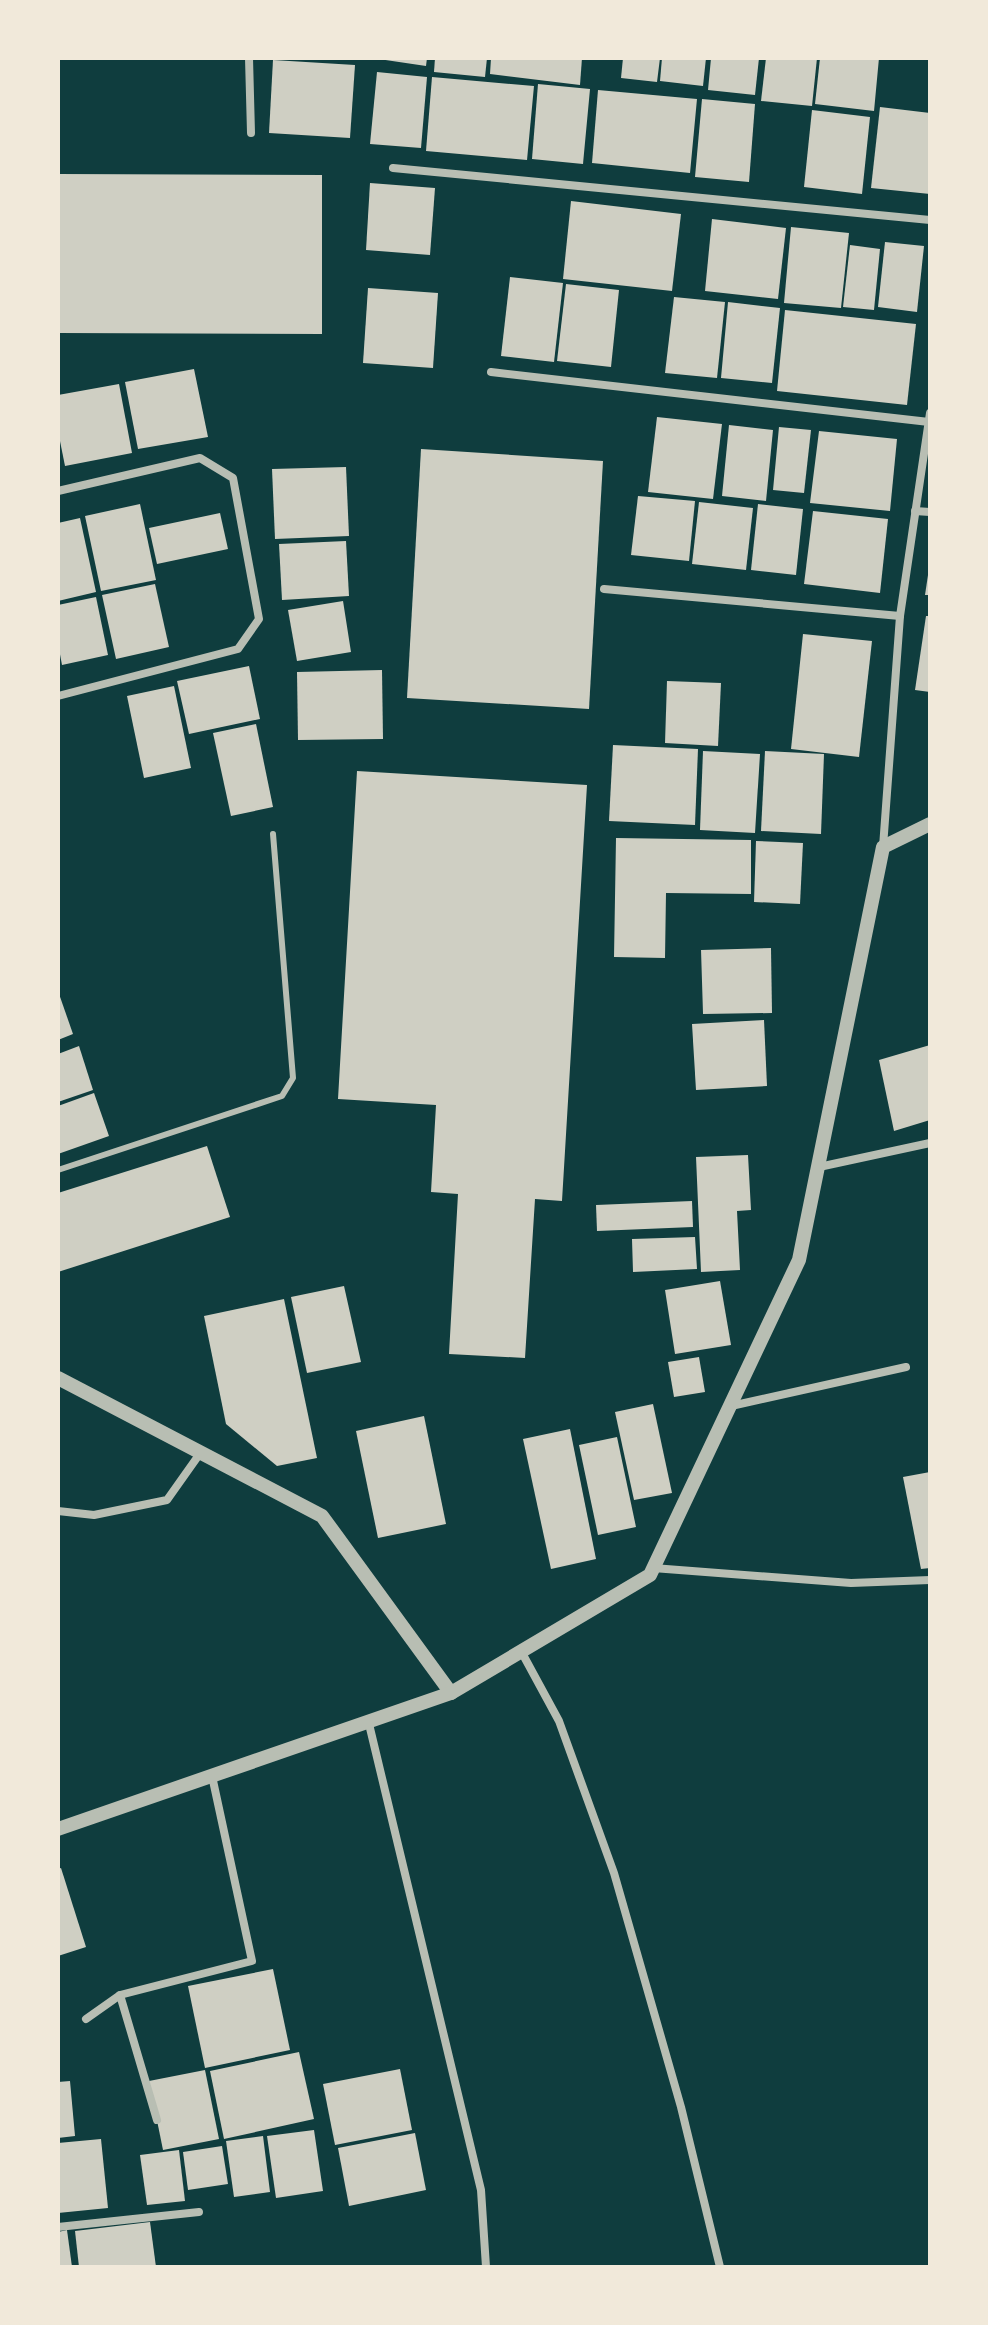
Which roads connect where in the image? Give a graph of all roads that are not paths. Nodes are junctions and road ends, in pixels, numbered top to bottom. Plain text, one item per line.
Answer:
1 (249, 58) edge
2 (251, 133) dead end
3 (393, 168) dead end
4 (930, 220) edge
5 (491, 372) dead end
6 (929, 418) edge
7 (58, 491) edge
8 (915, 511) junction
9 (930, 512) edge
10 (604, 589) dead end
11 (900, 616) junction
12 (58, 696) edge
13 (930, 824) edge
14 (273, 834) dead end
15 (883, 847) junction
16 (930, 1143) edge
17 (819, 1167) junction
18 (58, 1170) edge
19 (906, 1367) dead end
20 (58, 1378) edge
21 (730, 1406) junction
22 (201, 1452) junction
23 (58, 1511) edge
24 (653, 1568) junction
25 (930, 1580) edge
26 (521, 1651) junction
27 (451, 1693) junction
28 (369, 1724) junction
29 (212, 1776) junction
30 (58, 1829) edge
31 (120, 1995) junction
32 (86, 2019) dead end
33 (157, 2120) dead end
34 (199, 2212) dead end
35 (58, 2227) edge
36 (486, 2267) edge
37 (720, 2267) edge

1 - 2 street
3 - 4 street
5 - 6 street
6 - 8 street
7 - 12 street
8 - 9 street
8 - 11 street
10 - 11 street
11 - 15 street
13 - 15 street
14 - 18 lane
15 - 17 street
16 - 17 street
17 - 21 street
19 - 21 street
20 - 22 street
21 - 24 street
22 - 23 street
22 - 27 street
24 - 25 street
24 - 26 street
26 - 27 street
26 - 37 street
27 - 28 street
28 - 29 street
28 - 36 street
29 - 30 street
29 - 31 street
31 - 32 street
31 - 33 street
34 - 35 street

